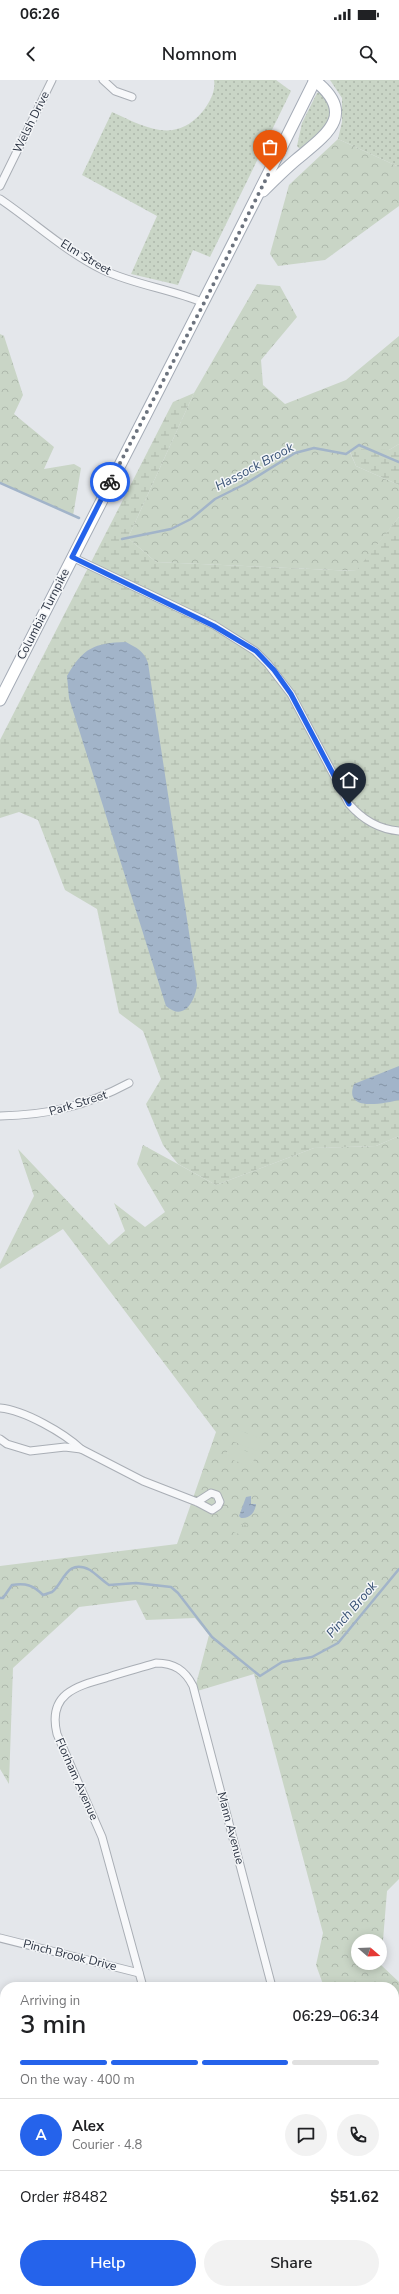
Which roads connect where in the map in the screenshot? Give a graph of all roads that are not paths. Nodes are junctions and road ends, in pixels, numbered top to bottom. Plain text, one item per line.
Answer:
1 (52, 80) edge
2 (103, 80) edge
3 (314, 80) edge
4 (132, 97) dead end
5 (0, 186) edge
6 (257, 196) junction
7 (0, 199) edge
8 (204, 303) junction
9 (72, 557) junction
10 (0, 700) edge
11 (399, 831) edge
12 (129, 1083) dead end
13 (0, 1116) edge
14 (0, 1408) edge
15 (0, 1439) edge
16 (81, 1449) junction
17 (197, 1502) dead end
18 (183, 1671) joint
19 (0, 1938) edge
20 (139, 1973) junction
21 (142, 1982) edge
22 (271, 1982) edge

1 - 5 street, Welsh Drive
2 - 4 street
3 - 6 main road, Columbia Turnpike
3 - 6 main road
6 - 8 main road, Columbia Turnpike
7 - 8 street, Elm Street
8 - 9 main road, Columbia Turnpike
9 - 10 main road, Columbia Turnpike
9 - 11 street
12 - 13 street, Park Street
14 - 16 street
15 - 16 street
16 - 17 street
18 - 20 street, Florham Avenue
18 - 22 street, Mann Avenue
19 - 20 street, Pinch Brook Drive
20 - 21 street, Florham Avenue

